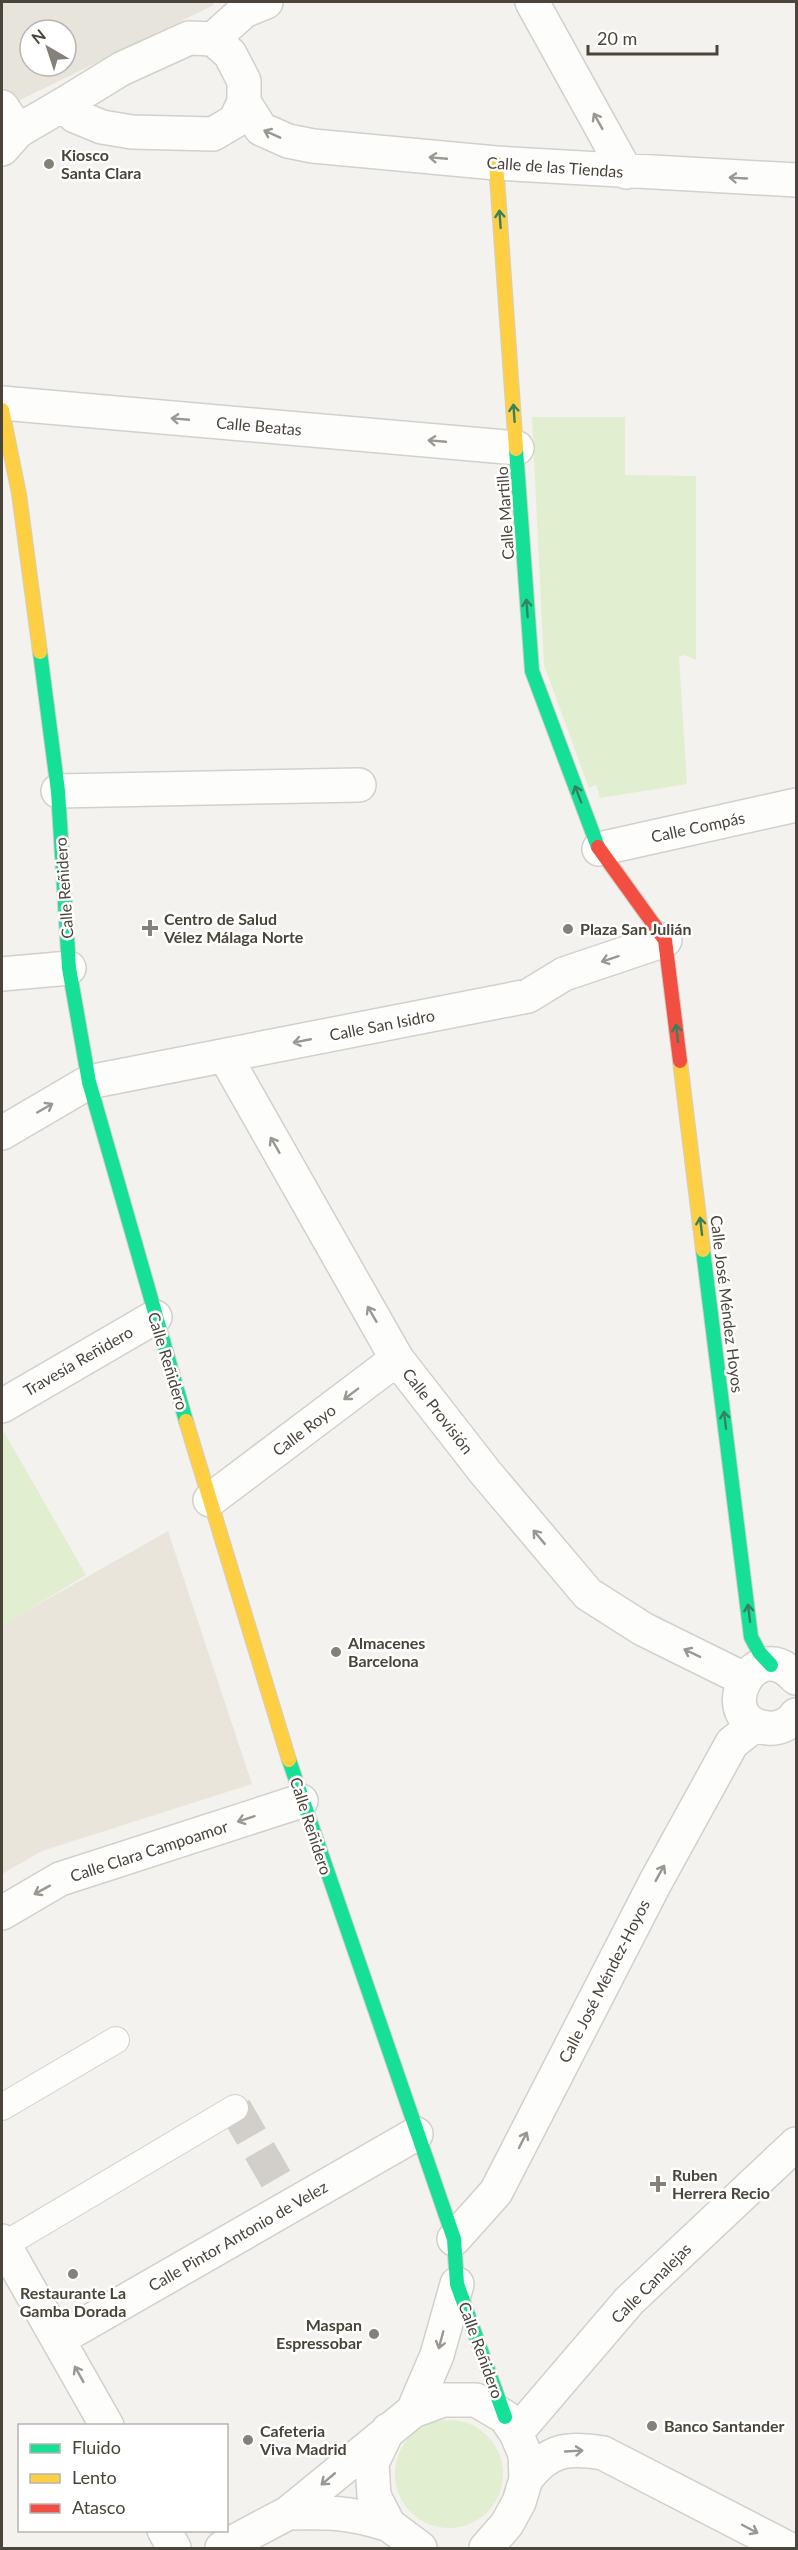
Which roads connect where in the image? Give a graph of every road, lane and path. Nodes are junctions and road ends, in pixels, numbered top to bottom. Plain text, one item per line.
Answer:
1 (532, 2) edge
2 (249, 5) edge
3 (213, 39) junction
4 (244, 102) junction
5 (64, 104) junction
6 (7, 129) edge
7 (496, 163) junction
8 (626, 172) junction
9 (796, 180) edge
10 (2, 403) edge
11 (2, 410) edge
12 (517, 448) junction
13 (6, 451) edge
14 (359, 785) dead end
15 (58, 791) junction
16 (796, 805) edge
17 (599, 849) junction
18 (665, 940) junction
19 (69, 968) junction
20 (2, 974) edge
21 (225, 1056) junction
22 (89, 1082) junction
23 (2, 1133) edge
24 (155, 1317) junction
25 (397, 1359) junction
26 (2, 1406) edge
27 (210, 1500) junction
28 (771, 1674) edge
29 (796, 1715) edge
30 (755, 1725) junction
31 (302, 1801) junction
32 (2, 1913) edge
33 (116, 2040) dead end
34 (2, 2107) edge
35 (235, 2108) dead end
36 (416, 2134) junction
37 (796, 2144) edge
38 (454, 2239) junction
39 (3, 2243) edge
40 (457, 2284) junction
41 (59, 2339) junction
42 (401, 2419) junction
43 (106, 2424) edge
44 (511, 2425) junction
45 (526, 2479) junction
46 (288, 2513) junction
47 (389, 2525) junction
48 (165, 2532) edge
49 (483, 2547) edge
50 (174, 2548) edge
51 (222, 2548) edge
52 (420, 2548) edge
53 (787, 2548) edge

8 -> 1 street
2 - 3 street
3 - 4 street
3 - 5 street
4 - 5 street
7 -> 4 street, Calle de las Tiendas
5 - 6 street
7 - 8 street, Calle de las Tiendas
12 -> 7 street, Calle Martillo
9 -> 8 street, Calle de las Tiendas
12 -> 10 street, Calle Beatas
11 - 13 street, Calle Reñidero
17 -> 12 street, Calle Martillo
13 - 15 street, Calle Reñidero
14 - 15 street
15 - 19 street, Calle Reñidero
16 - 17 street, Calle Compás
17 - 18 street
18 -> 21 street, Calle San Isidro
28 -> 18 street, Calle José Méndez Hoyos
19 - 20 street
19 - 22 street, Calle Reñidero
21 - 22 street, Calle San Isidro
25 -> 21 street, Calle Provisión
23 -> 22 street, Calle San Isidro
22 - 24 street, Calle Reñidero
24 - 26 street, Travesía Reñidero
24 - 27 street, Calle Reñidero
25 -> 27 street, Calle Royo
28 -> 25 street, Calle Provisión
27 - 31 street, Calle Reñidero
28 - 30 street
29 - 30 street
38 -> 30 street, Calle José Méndez-Hoyos
31 -> 32 street, Calle Clara Campoamor
31 - 36 street, Calle Reñidero
33 - 34 lane
35 - 39 lane
36 - 38 street, Calle Reñidero
36 - 41 street, Calle Pintor Antonio de Velez
37 - 44 street, Calle Canalejas
38 - 40 street, Calle Reñidero
39 - 41 street
40 -> 42 street, Calle Reñidero
40 - 44 street, Calle Reñidero
43 -> 41 street
42 - 44 street
42 -> 46 street
42 - 47 street, Calle Reñidero
44 - 45 street
45 - 49 street
45 -> 53 street
46 - 47 street
46 - 51 street
47 - 52 street
48 - 50 street

